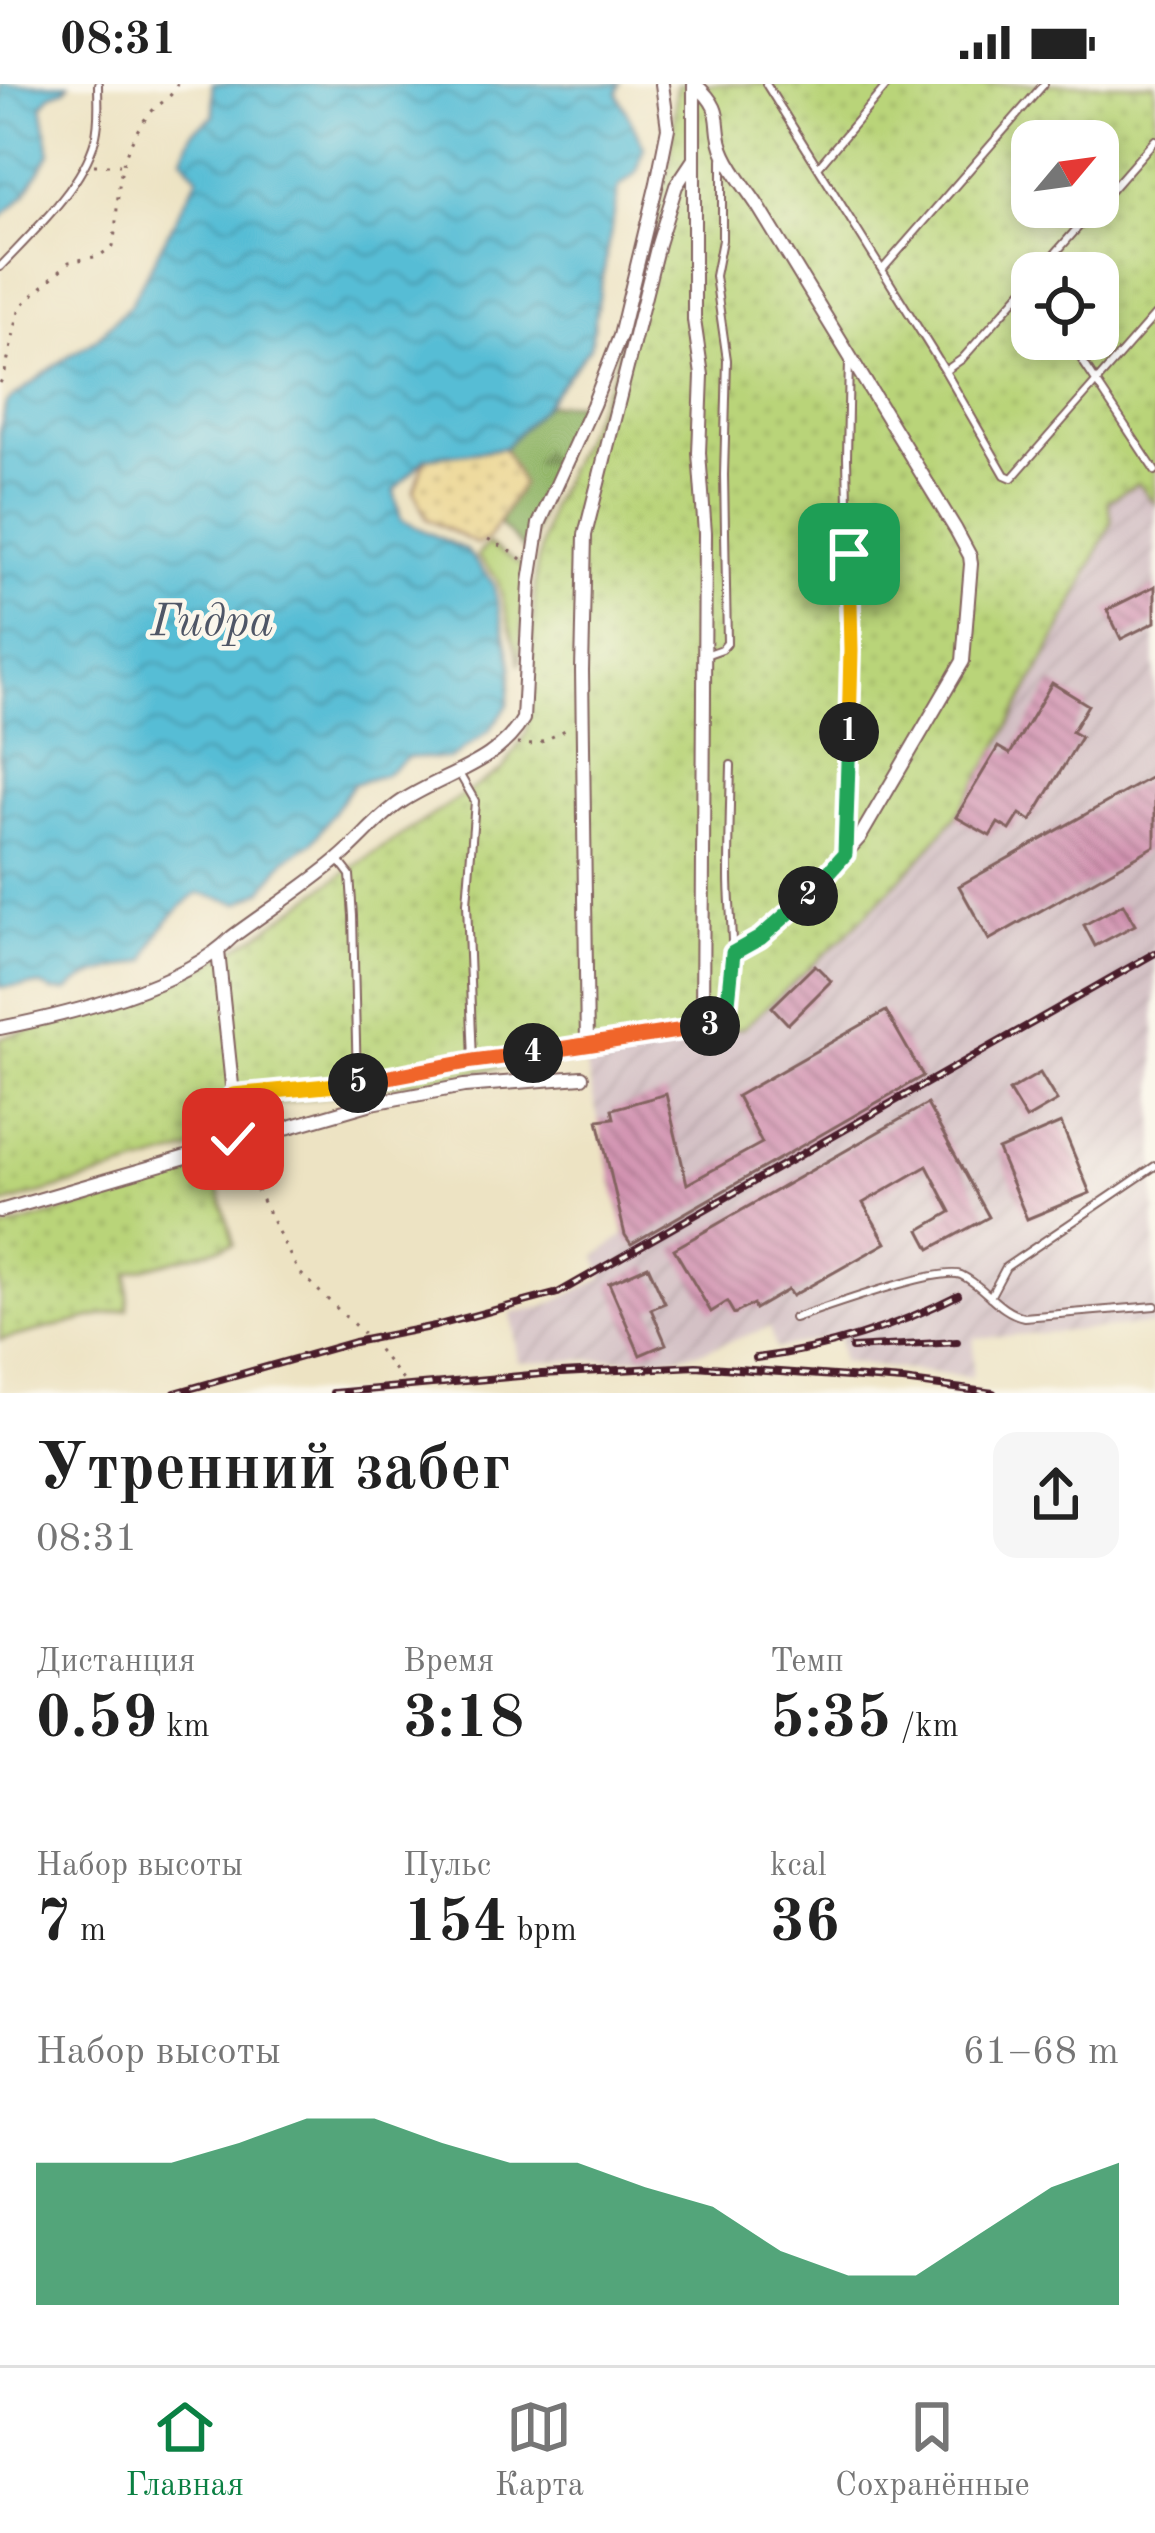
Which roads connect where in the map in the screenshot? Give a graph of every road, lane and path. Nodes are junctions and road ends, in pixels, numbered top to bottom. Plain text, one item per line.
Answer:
1 (98, 84) edge
2 (177, 84) edge
3 (662, 84) edge
4 (695, 84) edge
5 (766, 84) edge
6 (888, 84) edge
7 (1044, 84) edge
8 (1155, 140) edge
9 (722, 149) junction
10 (694, 159) junction
11 (86, 163) junction
12 (121, 165) junction
13 (818, 167) junction
14 (1119, 181) edge
15 (1078, 228) edge
16 (1056, 252) edge
17 (0, 268) edge
18 (882, 270) junction
19 (1011, 303) edge
20 (1155, 315) edge
21 (850, 355) junction
22 (1082, 360) edge
23 (945, 371) junction
24 (1097, 382) junction
25 (0, 383) edge
26 (1155, 471) edge
27 (488, 539) dead end
28 (532, 570) junction
29 (704, 656) junction
30 (583, 724) junction
31 (504, 744) junction
32 (731, 765) dead end
33 (459, 773) junction
34 (845, 854) junction
35 (338, 859) junction
36 (218, 951) junction
37 (733, 953) junction
38 (0, 1028) edge
39 (696, 1028) junction
40 (586, 1046) junction
41 (473, 1061) junction
42 (582, 1077) dead end
43 (356, 1083) junction
44 (233, 1095) junction
45 (234, 1144) junction
46 (1155, 1166) edge
47 (0, 1211) edge
48 (990, 1297) junction
49 (1155, 1306) edge
50 (794, 1318) dead end
51 (407, 1385) dead end

1 - 11 lane
2 - 12 path
3 - 28 street
4 - 9 street
4 - 10 street
5 - 13 lane
6 - 13 lane
7 - 18 lane
8 - 14 lane
9 - 21 street
9 - 29 lane
10 - 29 street
10 - 30 street
11 - 12 path
11 - 17 lane
12 - 25 path
13 - 18 lane
15 - 16 lane
18 - 23 lane
19 - 23 lane
20 - 24 lane
21 - 34 lane
21 - 34 street
22 - 24 lane
23 - 24 lane
24 - 26 lane
27 - 28 path
28 - 31 street
29 - 39 street
30 - 31 path
30 - 40 street
31 - 33 street
32 - 37 lane
33 - 35 street
33 - 41 lane
34 - 37 street
35 - 36 street
35 - 43 lane
36 - 38 street
36 - 44 street
37 - 39 lane
39 - 40 street
40 - 41 street
41 - 43 street
42 - 45 street
43 - 44 street
44 - 45 street
45 - 47 street
45 - 51 path
46 - 48 lane
48 - 49 lane
48 - 50 lane

